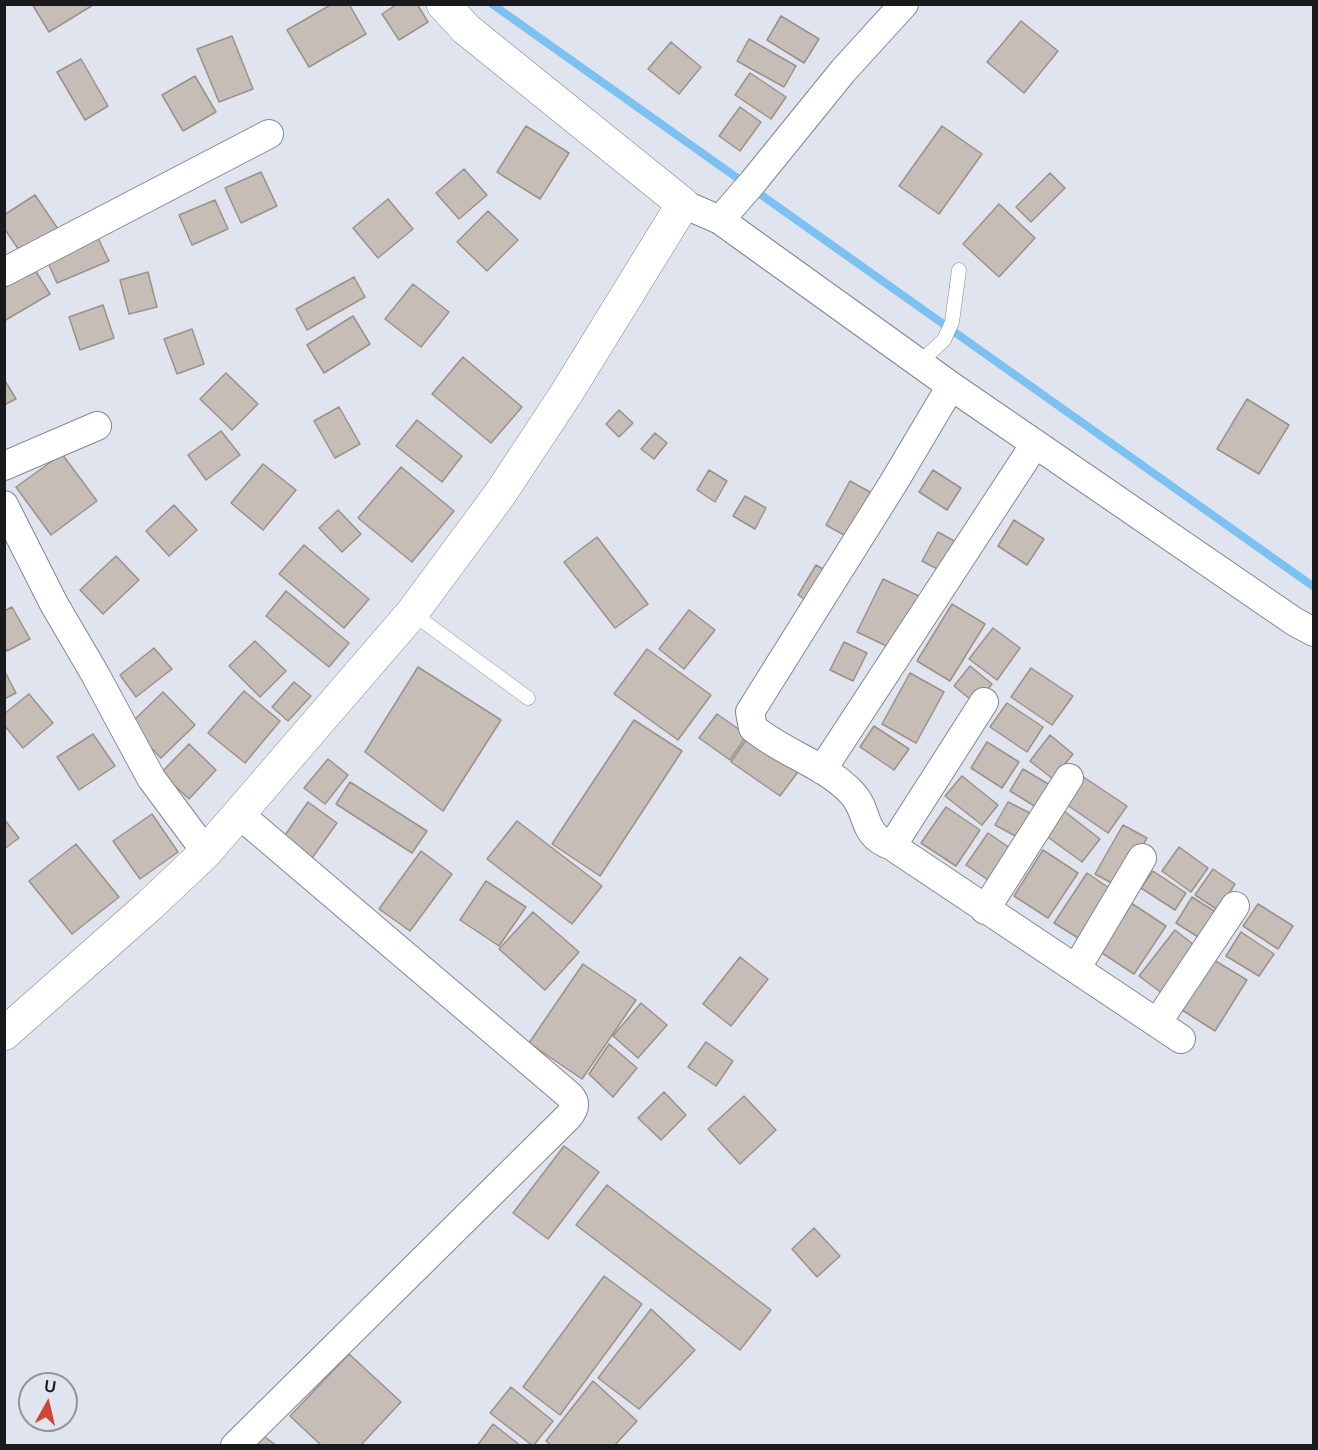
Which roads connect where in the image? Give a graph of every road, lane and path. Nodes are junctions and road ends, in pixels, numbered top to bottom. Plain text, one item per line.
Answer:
1 (443, 4) edge
2 (904, 4) edge
3 (269, 134) dead end
4 (683, 204) junction
5 (724, 215) junction
6 (959, 270) dead end
7 (4, 272) edge
8 (920, 362) junction
9 (951, 386) junction
10 (97, 426) dead end
11 (1035, 444) junction
12 (4, 466) edge
13 (4, 505) edge
14 (412, 613) junction
15 (1314, 632) edge
16 (528, 698) dead end
17 (984, 702) dead end
18 (822, 770) junction
19 (1069, 778) dead end
20 (239, 814) junction
21 (892, 846) junction
22 (206, 852) junction
23 (1142, 858) dead end
24 (1234, 906) dead end
25 (985, 910) junction
26 (1076, 969) junction
27 (1157, 1023) junction
28 (4, 1034) edge
29 (1181, 1039) dead end
30 (235, 1446) edge

1 - 4 street
2 - 5 street
3 - 7 street
4 - 5 street
4 - 14 street
5 - 8 street
6 - 8 lane
8 - 9 street
9 - 11 street
9 - 18 street
10 - 12 street
11 - 15 street
11 - 18 street
13 - 22 street
14 - 16 lane
14 - 20 street
17 - 21 street
18 - 21 street
19 - 25 street
20 - 22 street
20 - 30 street
21 - 25 street
22 - 28 street
23 - 26 street
24 - 27 street
25 - 26 street
26 - 27 street
27 - 29 street

